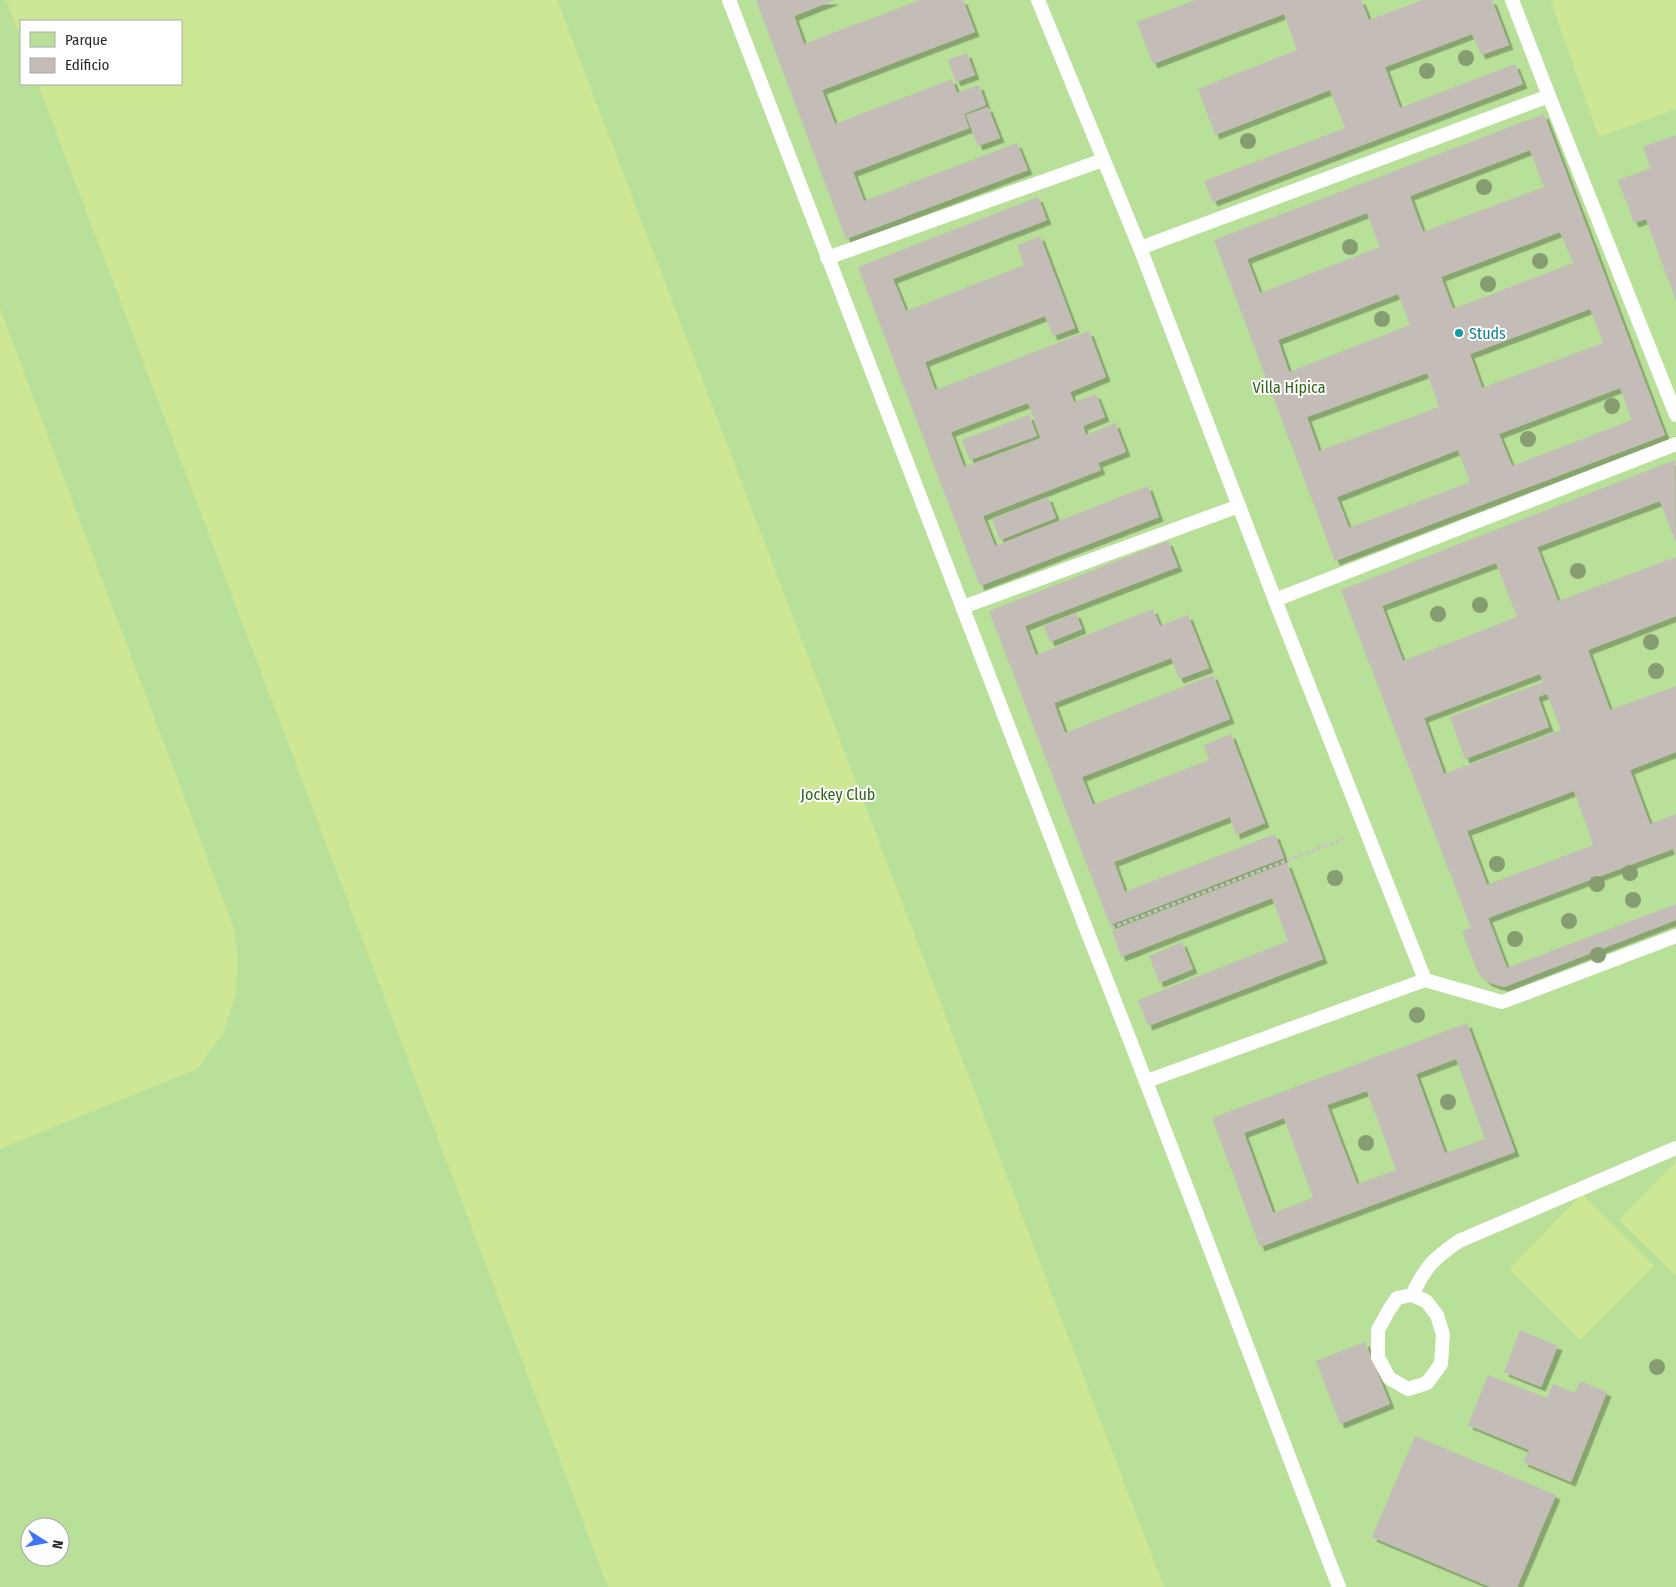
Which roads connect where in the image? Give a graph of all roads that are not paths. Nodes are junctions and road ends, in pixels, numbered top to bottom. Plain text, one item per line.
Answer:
1 (728, 0) edge
2 (1038, 0) edge
3 (1512, 0) edge
4 (1549, 96) junction
5 (1103, 160) junction
6 (1140, 248) junction
7 (827, 258) junction
8 (1676, 414) edge
9 (1676, 444) edge
10 (1239, 506) junction
11 (1275, 600) junction
12 (963, 607) junction
13 (1676, 936) edge
14 (1425, 980) junction
15 (1147, 1081) junction
16 (1676, 1148) edge
17 (1412, 1295) junction
18 (1339, 1587) edge

1 - 7 lane
2 - 5 lane
3 - 4 lane
4 - 6 lane
4 - 8 lane
5 - 6 lane
5 - 7 lane
6 - 10 lane
7 - 12 lane
9 - 11 lane
10 - 11 lane
10 - 12 lane
11 - 14 lane
12 - 15 lane
13 - 14 lane
14 - 15 lane
15 - 18 lane
16 - 17 lane
17 - 17 lane

